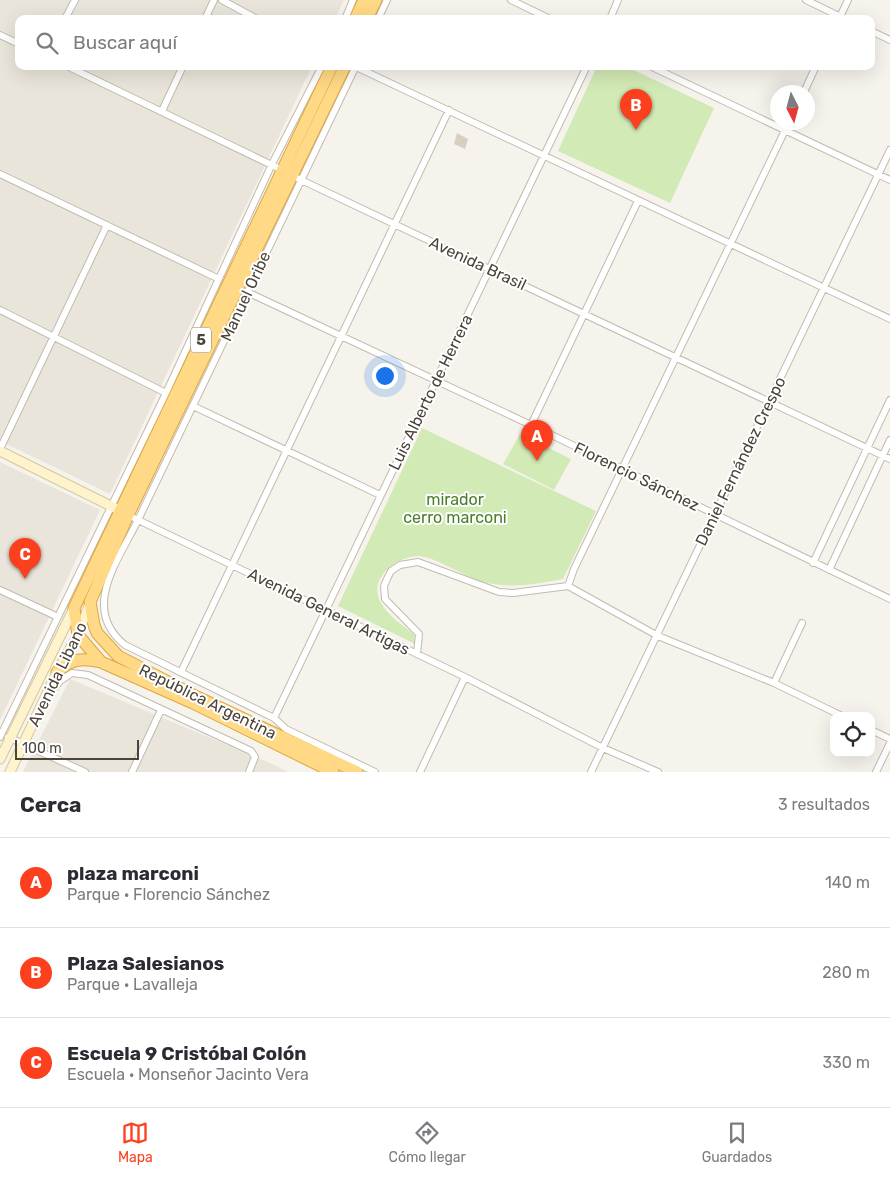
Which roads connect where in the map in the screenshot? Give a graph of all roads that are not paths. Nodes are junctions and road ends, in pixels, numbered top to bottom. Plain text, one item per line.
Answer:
1 (75, 0) edge
2 (214, 0) edge
3 (222, 0) edge
4 (353, 0) edge
5 (364, 0) edge
6 (376, 0) edge
7 (387, 0) edge
8 (511, 0) edge
9 (618, 0) edge
10 (806, 0) edge
11 (848, 0) edge
12 (67, 15) edge
13 (207, 15) edge
14 (250, 15) edge
15 (347, 15) edge
16 (357, 15) edge
17 (369, 15) edge
18 (380, 15) edge
19 (542, 15) edge
20 (612, 15) edge
21 (835, 15) edge
22 (842, 15) edge
23 (875, 33) edge
24 (0, 35) edge
25 (890, 40) edge
26 (15, 42) edge
27 (75, 70) edge
28 (181, 70) edge
29 (321, 70) edge
30 (331, 70) edge
31 (342, 70) edge
32 (352, 70) edge
33 (364, 70) edge
34 (585, 70) edge
35 (658, 70) edge
36 (814, 70) edge
37 (807, 85) edge
38 (320, 106) junction
39 (449, 110) junction
40 (162, 111) junction
41 (786, 131) junction
42 (890, 150) edge
43 (544, 155) junction
44 (287, 172) junction
45 (0, 174) edge
46 (878, 175) junction
47 (890, 180) edge
48 (638, 201) junction
49 (396, 224) junction
50 (107, 225) junction
51 (731, 244) junction
52 (490, 268) junction
53 (219, 279) junction
54 (824, 288) junction
55 (247, 292) junction
56 (0, 310) edge
57 (585, 314) junction
58 (890, 319) edge
59 (55, 336) junction
60 (343, 338) junction
61 (677, 359) junction
62 (436, 380) junction
63 (166, 393) junction
64 (890, 400) edge
65 (769, 401) junction
66 (193, 406) junction
67 (531, 425) junction
68 (890, 440) edge
69 (866, 447) junction
70 (0, 450) edge
71 (289, 451) junction
72 (883, 455) junction
73 (890, 459) edge
74 (622, 469) junction
75 (380, 495) junction
76 (124, 513) junction
77 (715, 513) junction
78 (813, 563) junction
79 (234, 564) junction
80 (829, 570) junction
81 (568, 586) junction
82 (0, 590) edge
83 (890, 599) edge
84 (90, 602) junction
85 (74, 608) junction
86 (325, 610) junction
87 (58, 617) junction
88 (802, 623) dead end
89 (78, 634) junction
90 (658, 636) junction
91 (417, 654) junction
92 (102, 662) junction
93 (57, 672) junction
94 (181, 672) junction
95 (465, 677) junction
96 (774, 683) junction
97 (41, 706) junction
98 (161, 710) junction
99 (834, 712) edge
100 (274, 718) junction
101 (875, 732) edge
102 (3, 736) edge
103 (890, 741) edge
104 (24, 744) junction
105 (603, 748) junction
106 (0, 759) edge
107 (10, 772) edge
108 (84, 772) edge
109 (132, 772) edge
110 (249, 772) edge
111 (333, 772) edge
112 (357, 772) edge
113 (375, 772) edge
114 (420, 772) edge
115 (592, 772) edge
116 (658, 772) edge
117 (876, 772) edge

1 - 12 street
2 - 13 street
3 - 14 street
4 - 15 street
5 - 16 highway
6 - 17 highway
7 - 18 street
8 - 19 street
9 - 20 street
10 - 21 street
11 - 22 street
23 - 25 street
24 - 26 street
27 - 40 street, Avenida Brasil
28 - 40 street
29 - 44 street
30 - 38 highway, Manuel Oribe / 5
31 - 38 highway, Manuel Oribe / 5
32 - 44 street, Manuel Oribe
33 - 39 street
34 - 43 street, Luis Alberto de Herrera
35 - 41 street
36 - 37 street
38 - 44 highway, Manuel Oribe / 5
39 - 43 street
39 - 49 street
40 - 44 street, Avenida Brasil
41 - 46 street
41 - 51 street
42 - 46 street, Daniel Fernández Crespo
43 - 48 street
43 - 52 street, Luis Alberto de Herrera
44 - 49 street, Avenida Brasil
44 - 53 street
44 - 55 street, Manuel Oribe
44 - 76 highway, Manuel Oribe / 5
45 - 50 street
46 - 47 street
46 - 54 street, Daniel Fernández Crespo
48 - 51 street
48 - 57 street
49 - 52 street, Avenida Brasil
49 - 60 street
50 - 53 street
50 - 59 street
51 - 54 street
51 - 61 street
52 - 57 street, Avenida Brasil
52 - 62 street, Luis Alberto de Herrera
53 - 63 street
54 - 58 street
54 - 65 street, Daniel Fernández Crespo
55 - 60 street, Florencio Sánchez
55 - 66 street, Manuel Oribe
56 - 59 street
57 - 61 street, Avenida Brasil
57 - 67 street
59 - 63 street
59 - 70 street
60 - 62 street, Florencio Sánchez
60 - 71 street
61 - 65 street, Avenida Brasil
61 - 74 street
62 - 67 street, Florencio Sánchez
62 - 75 street, Luis Alberto de Herrera
63 - 76 street
64 - 69 street
65 - 69 street, Avenida Brasil
65 - 77 street, Daniel Fernández Crespo
66 - 71 street
66 - 76 street, Manuel Oribe
67 - 74 street, Florencio Sánchez
68 - 72 street
69 - 72 street, Avenida Brasil
69 - 78 street
70 - 76 main road, Avenida General Artigas
71 - 75 street
71 - 79 street
72 - 73 street, Avenida Brasil
72 - 80 street
74 - 77 street, Florencio Sánchez
74 - 81 street
75 - 86 street, Luis Alberto de Herrera
76 - 79 street, Avenida General Artigas
76 - 84 highway, Manuel Oribe / 5
76 - 85 highway, Manuel Oribe / 5
76 - 87 street
76 - 94 street, Manuel Oribe
77 - 78 street, Florencio Sánchez
77 - 90 street, Daniel Fernández Crespo
78 - 80 street, Florencio Sánchez
79 - 86 street, Avenida General Artigas
79 - 94 street
80 - 83 street, Florencio Sánchez
81 - 90 street
81 - 91 street
82 - 87 street
84 - 89 main road, Avenida Libano / 5
84 - 112 highway, República Argentina
85 - 89 highway
85 - 102 main road, Avenida Libano / 5
86 - 91 street, Avenida General Artigas
86 - 100 street, Luis Alberto de Herrera
87 - 102 street
88 - 96 street
89 - 92 highway, República Argentina
89 - 93 main road, Avenida Libano / 5
90 - 96 street
90 - 105 street, Daniel Fernández Crespo
91 - 95 street, Avenida General Artigas
92 - 93 highway
92 - 111 highway, República Argentina
93 - 97 main road, Avenida Libano / 5
94 - 100 street
95 - 105 street, Avenida General Artigas
95 - 114 street
96 - 99 street
97 - 98 street, República Argentina
97 - 104 main road, Avenida Libano / 5
98 - 109 street
98 - 110 street, República Argentina
100 - 113 street
101 - 103 street
102 - 104 street
102 - 106 main road, Avenida Libano / 5
103 - 117 street
104 - 107 main road, Avenida Libano / 5
104 - 108 street
105 - 115 street, Daniel Fernández Crespo
105 - 116 street, Avenida General Artigas

